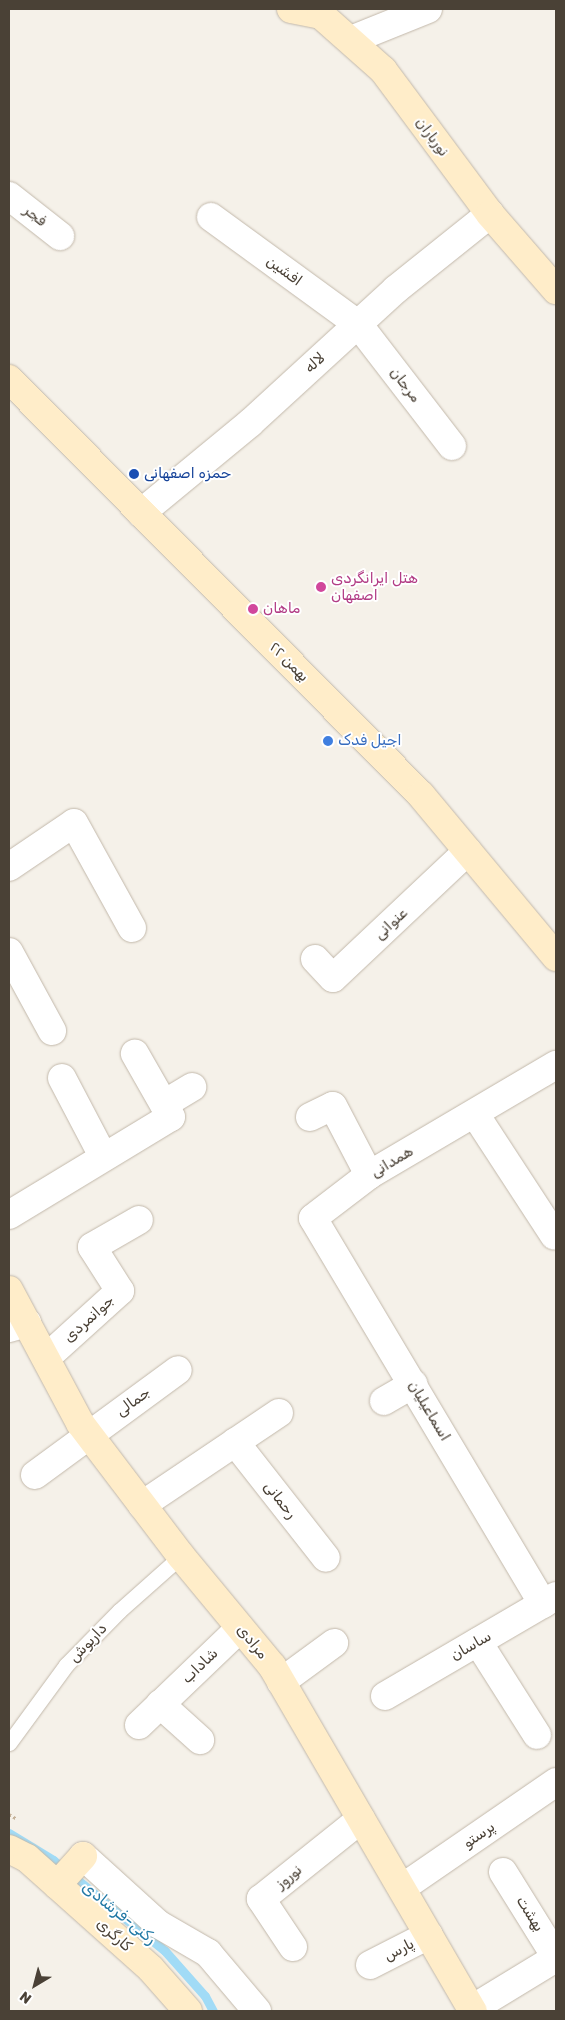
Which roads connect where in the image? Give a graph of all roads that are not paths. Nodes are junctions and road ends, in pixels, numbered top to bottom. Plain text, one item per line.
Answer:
1 (291, 9) edge
2 (428, 9) edge
3 (378, 18) edge
4 (351, 40) junction
5 (9, 196) edge
6 (490, 214) junction
7 (211, 217) dead end
8 (60, 236) dead end
9 (556, 290) edge
10 (358, 324) junction
11 (9, 379) edge
12 (452, 446) dead end
13 (140, 512) junction
14 (468, 851) junction
15 (9, 867) edge
16 (132, 928) dead end
17 (9, 952) edge
18 (556, 957) edge
19 (315, 959) dead end
20 (52, 1031) dead end
21 (135, 1054) dead end
22 (556, 1065) edge
23 (62, 1078) dead end
24 (192, 1087) dead end
25 (164, 1104) junction
26 (475, 1114) junction
27 (310, 1117) dead end
28 (103, 1156) junction
29 (369, 1175) junction
30 (9, 1215) edge
31 (314, 1218) joint
32 (139, 1220) dead end
33 (554, 1235) dead end
34 (9, 1290) edge
35 (18, 1326) edge
36 (46, 1358) junction
37 (178, 1370) dead end
38 (413, 1384) junction
39 (384, 1401) dead end
40 (279, 1413) dead end
41 (89, 1435) junction
42 (235, 1442) junction
43 (35, 1475) dead end
44 (142, 1504) junction
45 (181, 1556) junction
46 (326, 1558) dead end
47 (550, 1600) edge
48 (240, 1628) junction
49 (478, 1642) junction
50 (334, 1643) dead end
51 (281, 1682) junction
52 (385, 1696) dead end
53 (160, 1704) junction
54 (139, 1725) dead end
55 (537, 1735) dead end
56 (200, 1740) dead end
57 (9, 1743) edge
58 (556, 1782) edge
59 (362, 1819) junction
60 (9, 1848) edge
61 (503, 1872) dead end
62 (57, 1885) junction
63 (402, 1888) junction
64 (429, 1934) junction
65 (293, 1947) dead end
66 (556, 1958) edge
67 (370, 1965) dead end
68 (473, 2010) edge
69 (188, 2011) edge
70 (257, 2011) edge

1 - 4 street, نورباران
2 - 3 street
3 - 4 street
4 - 6 street, نورباران
5 - 8 street, فجر
6 - 9 street, نورباران
6 - 10 street, لاله
7 - 10 street, افشین
10 - 12 street, مرجان
10 - 13 street, لاله
11 - 13 street, ۲۲ بهمن
13 - 14 street, ۲۲ بهمن
14 - 18 street, ۲۲ بهمن
14 - 19 street, عنوانی
15 - 16 street
17 - 20 street
21 - 25 street
22 - 26 street, همدانی
23 - 28 street
24 - 25 street
25 - 28 street
26 - 29 street, همدانی
26 - 33 street
27 - 29 street
28 - 30 street
29 - 31 street, همدانی
31 - 38 street, اسماعیلیان
32 - 36 street, جوانمردی
34 - 35 street, مرادی
35 - 36 street, مرادی
36 - 41 street, مرادی
37 - 41 street, جمالی
38 - 39 street
38 - 47 street, اسماعیلیان
40 - 42 street
41 - 43 street, جمالی
41 - 44 street, مرادی
42 - 44 street
42 - 46 street, رحمانی
44 - 45 street, مرادی
45 - 48 street, مرادی
45 - 57 lane, داریوش
47 - 49 street, ساسان
48 - 51 street, مرادی
48 - 53 street, شاداب
49 - 52 street, ساسان
49 - 55 street
50 - 51 street
51 - 59 street, مرادی
53 - 54 street, شاداب
53 - 56 street
58 - 63 street, پرستو
59 - 63 street, مرادی
59 - 65 street, نوروز
60 - 62 street, کارگری
61 - 66 street, بهشت
62 - 69 street, کارگری
62 - 70 street
63 - 64 street, مرادی
64 - 67 street, پارس
64 - 68 street, مرادی
66 - 68 street

